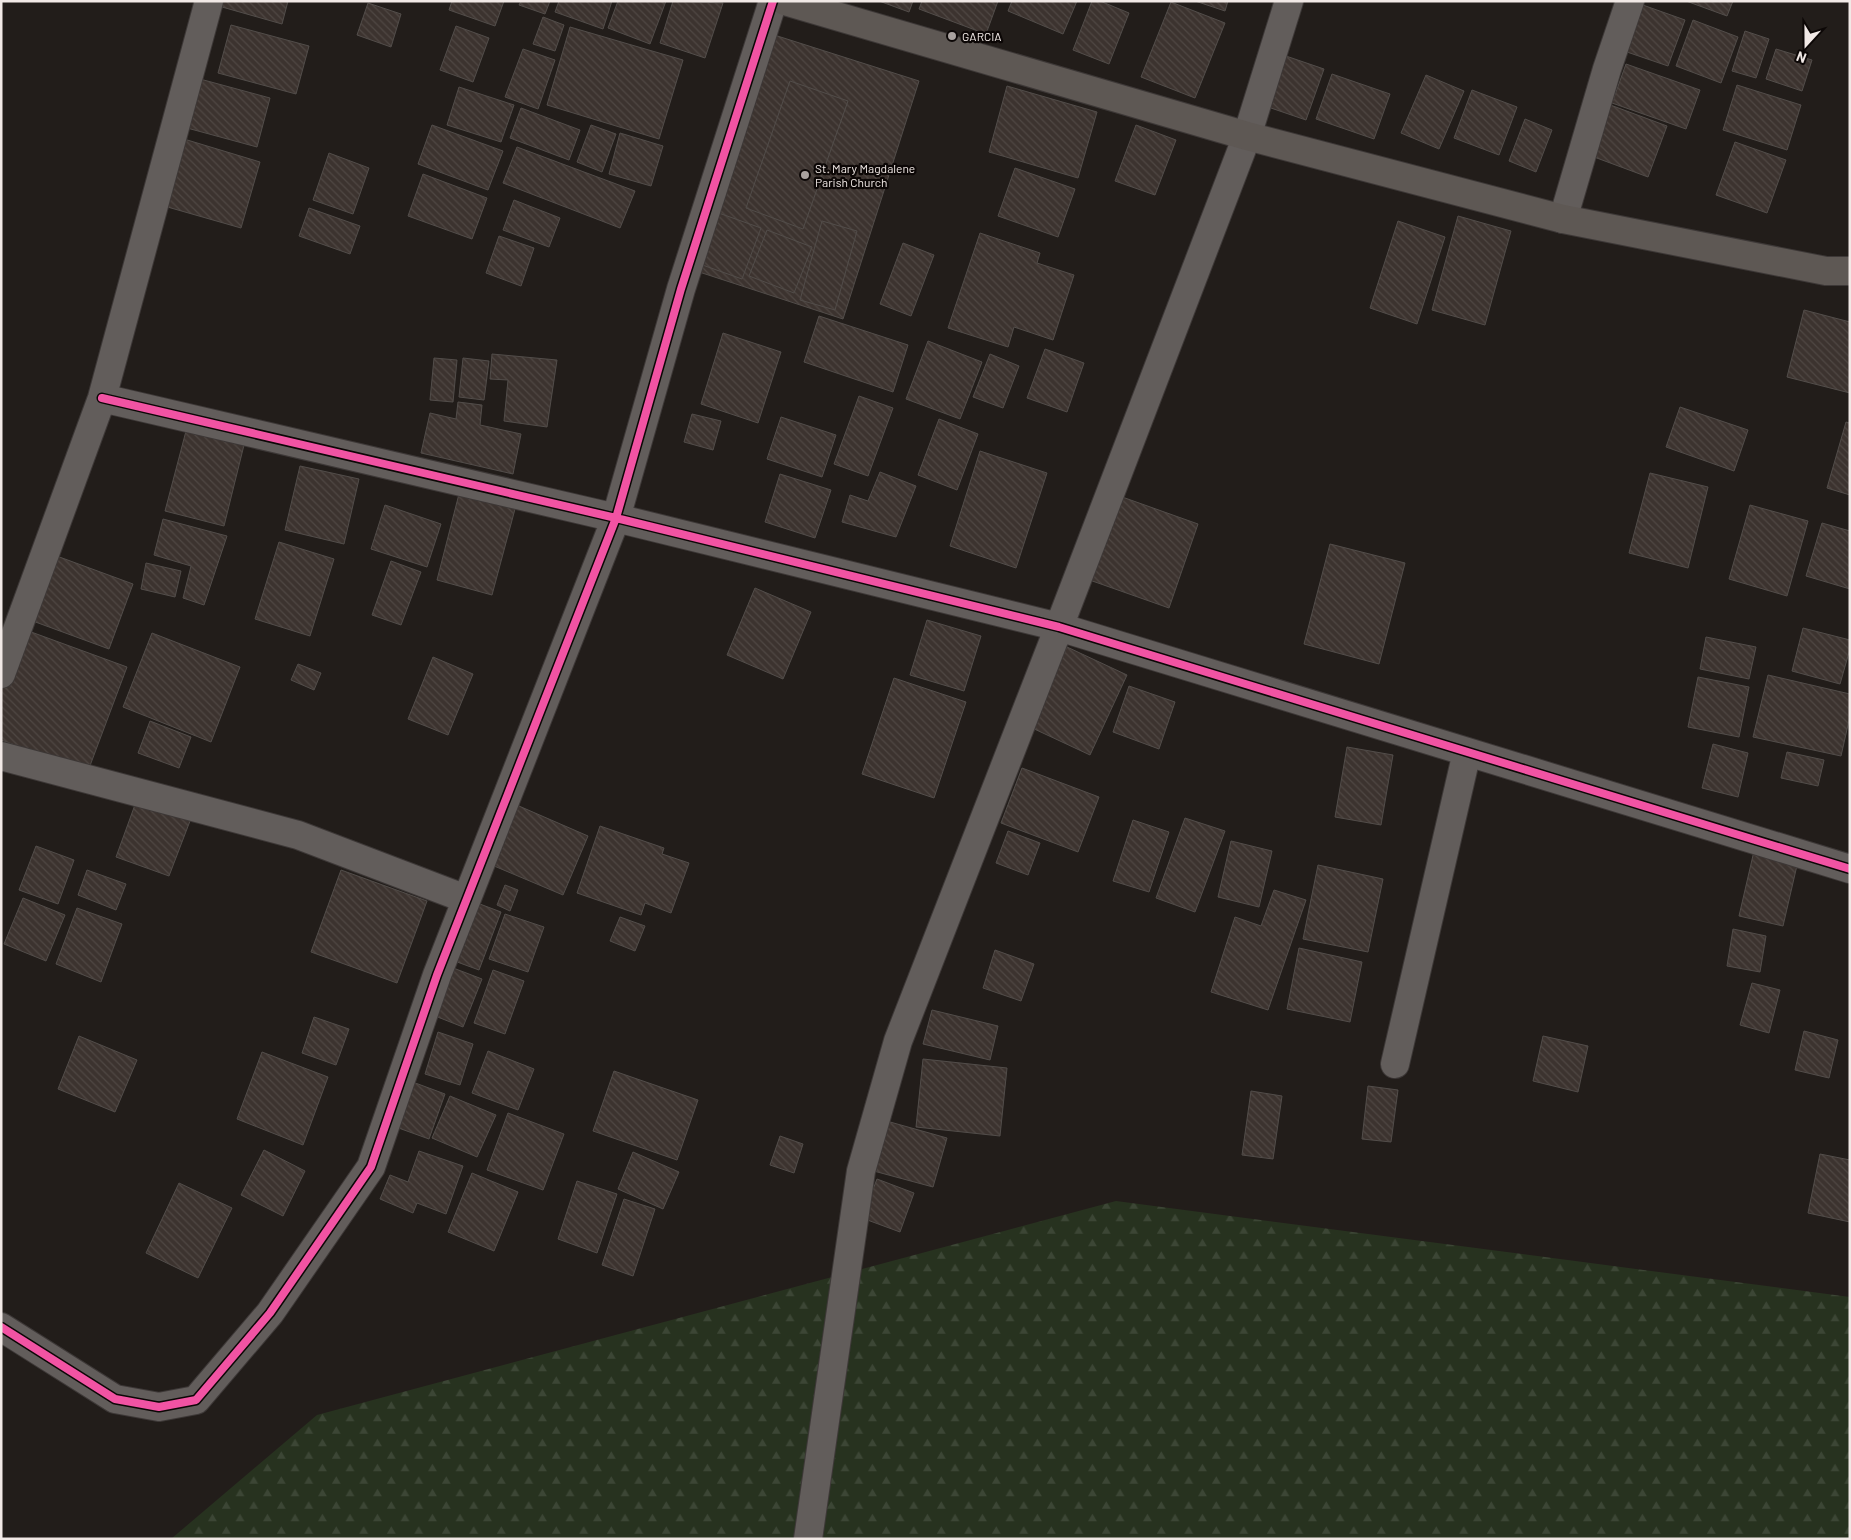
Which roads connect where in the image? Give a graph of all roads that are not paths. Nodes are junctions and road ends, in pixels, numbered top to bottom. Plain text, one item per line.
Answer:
1 (209, 1) edge
2 (773, 1) edge
3 (785, 1) edge
4 (1289, 1) edge
5 (1630, 1) edge
6 (1246, 136) junction
7 (1563, 220) junction
8 (1850, 271) edge
9 (102, 398) junction
10 (616, 518) junction
11 (1060, 627) junction
12 (1, 674) edge
13 (1467, 752) junction
14 (1, 756) edge
15 (1850, 869) edge
16 (466, 899) junction
17 (1395, 1064) dead end
18 (1, 1327) edge
19 (808, 1539) edge

1 - 9 street
2 - 10 street
3 - 6 street
4 - 6 street
5 - 7 street
6 - 7 street
6 - 11 street
7 - 8 street
9 - 10 street
9 - 12 street
10 - 11 street
10 - 16 street
11 - 13 street
11 - 19 street
13 - 15 street
13 - 17 street
14 - 16 street
16 - 18 street

